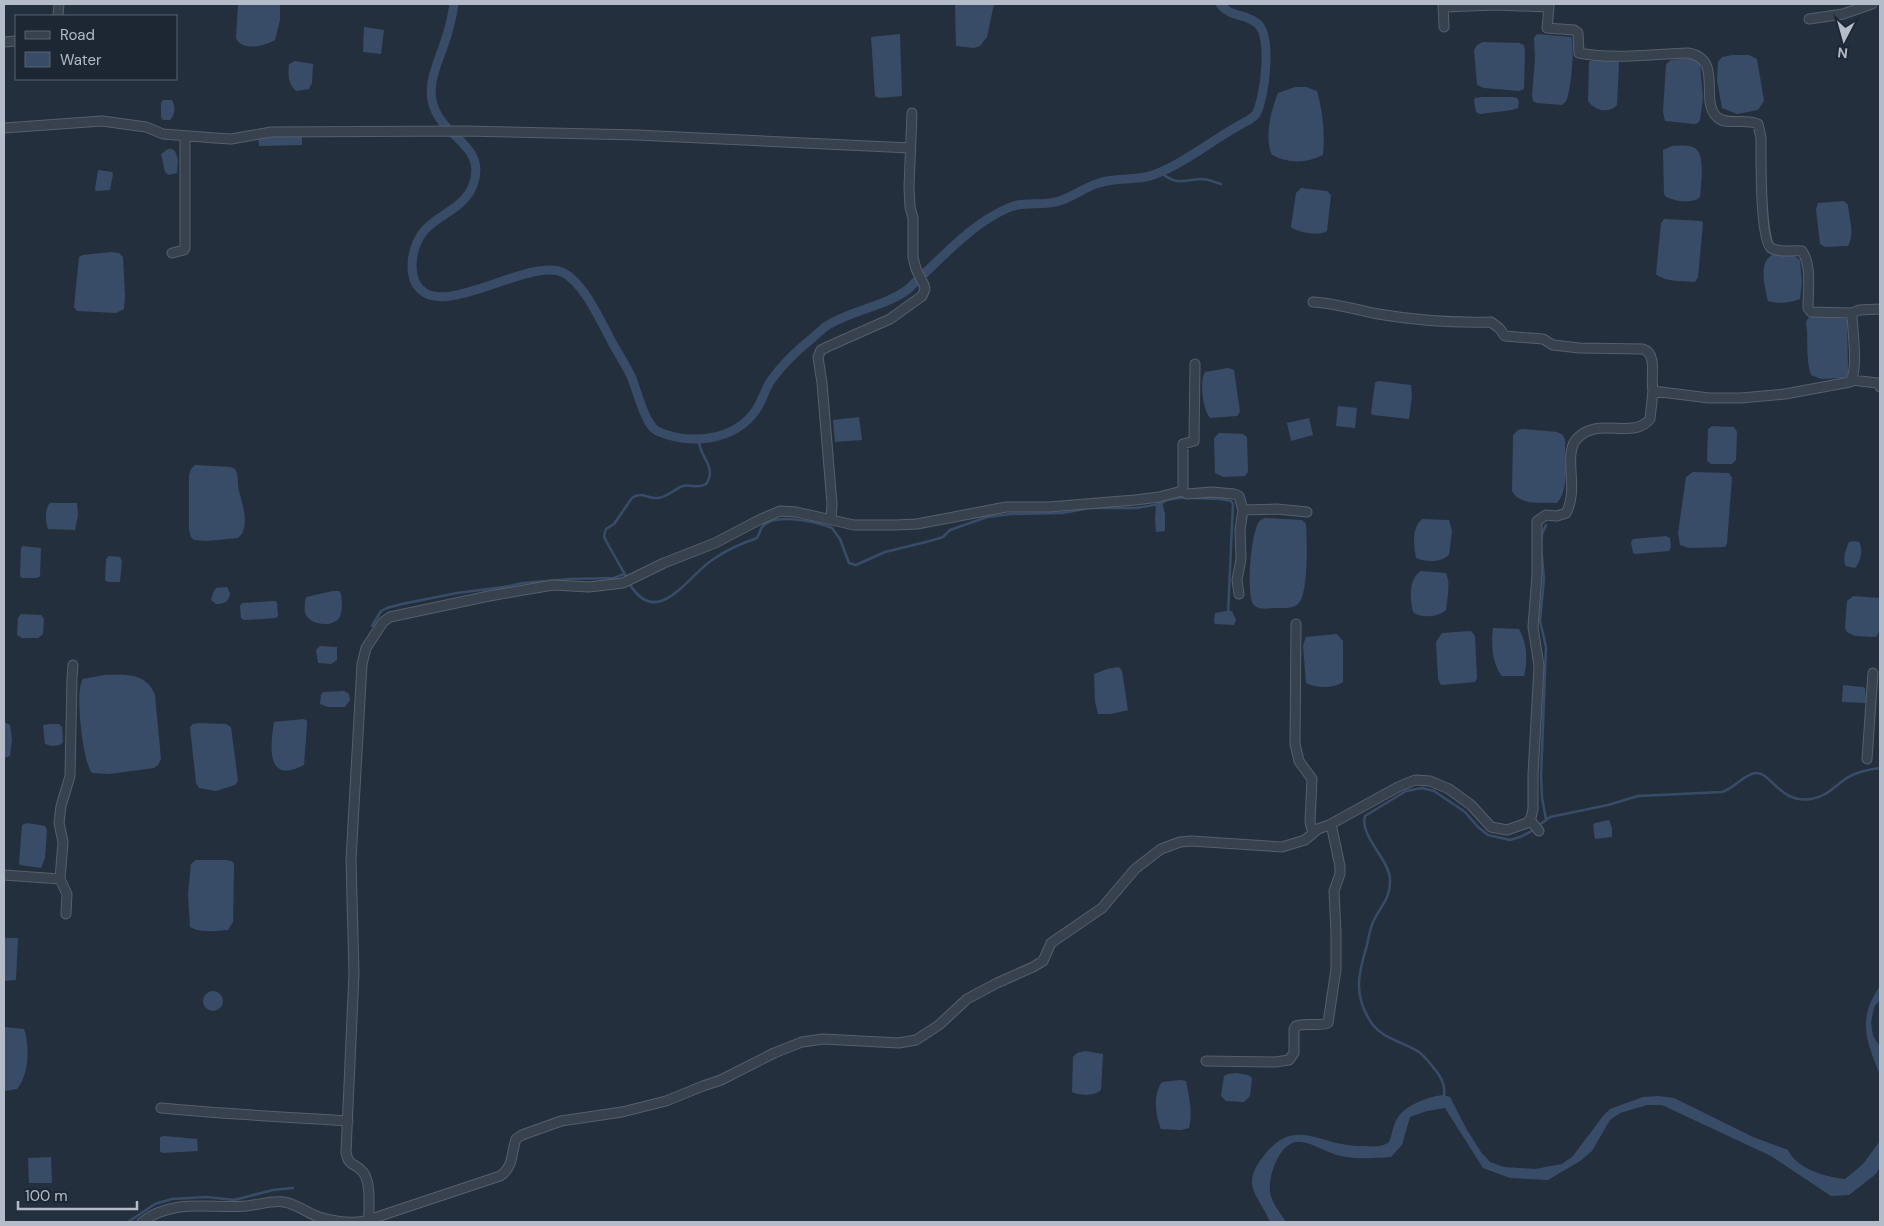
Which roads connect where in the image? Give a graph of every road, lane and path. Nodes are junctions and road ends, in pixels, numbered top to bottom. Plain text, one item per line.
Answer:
1 (1872, 4) edge
2 (1443, 5) edge
3 (1809, 19) dead end
4 (1444, 27) dead end
5 (912, 113) dead end
6 (4, 128) edge
7 (185, 136) junction
8 (910, 148) junction
9 (172, 253) dead end
10 (1313, 302) dead end
11 (1880, 309) edge
12 (1852, 313) junction
13 (1195, 364) dead end
14 (1851, 380) junction
15 (1880, 387) edge
16 (1653, 391) junction
17 (1182, 491) junction
18 (1243, 510) junction
19 (1307, 512) dead end
20 (831, 520) junction
21 (1239, 594) dead end
22 (1296, 624) dead end
23 (73, 665) dead end
24 (1873, 673) dead end
25 (1867, 760) dead end
26 (1531, 821) junction
27 (1331, 824) junction
28 (1539, 832) dead end
29 (1314, 833) junction
30 (4, 875) edge
31 (60, 879) junction
32 (66, 914) dead end
33 (1206, 1060) dead end
34 (161, 1108) dead end
35 (348, 1122) junction
36 (369, 1221) edge
37 (142, 1222) edge

1 - 3 street
2 - 4 street
2 - 12 street
5 - 8 street
6 - 7 street
7 - 8 street
7 - 9 street
8 - 20 street
10 - 16 street
11 - 12 street
12 - 14 street
13 - 17 street
14 - 15 street
14 - 16 street
16 - 26 street
17 - 18 street
17 - 20 street
18 - 19 street
18 - 21 street
20 - 35 street
22 - 29 street
23 - 31 street
24 - 25 street
26 - 27 street
26 - 28 street
27 - 29 street
27 - 33 street
29 - 36 street
30 - 31 street
31 - 32 street
34 - 35 street
35 - 36 street
36 - 37 street

